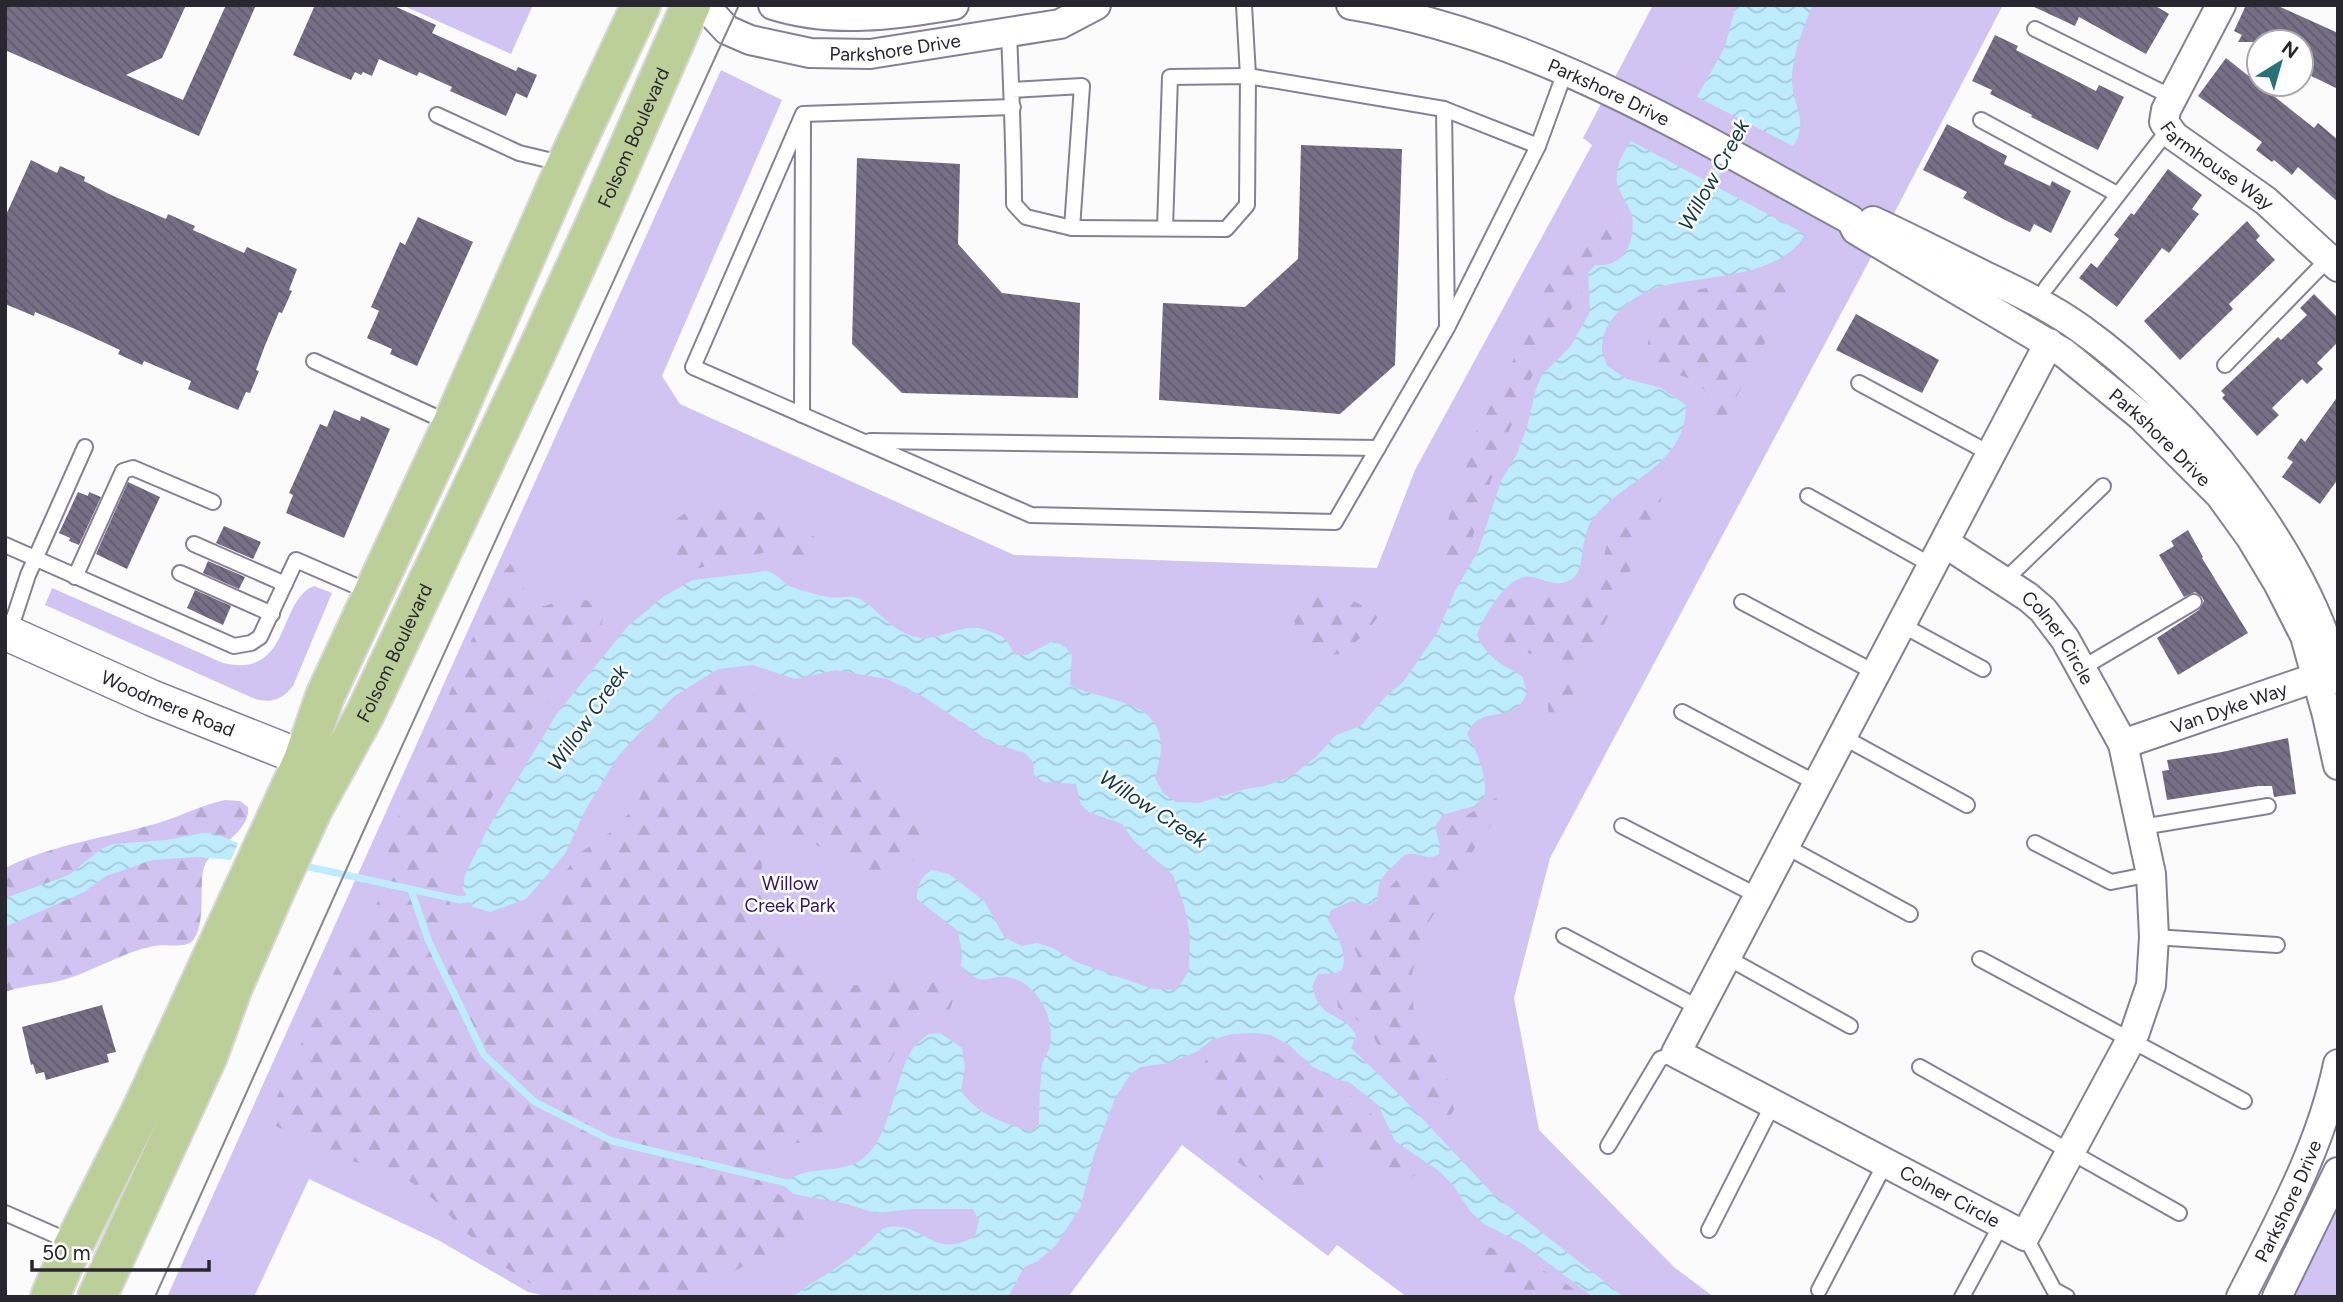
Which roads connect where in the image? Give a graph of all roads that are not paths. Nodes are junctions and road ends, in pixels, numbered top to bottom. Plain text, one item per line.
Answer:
1 (641, 5) edge
2 (691, 5) edge
3 (704, 5) edge
4 (773, 5) edge
5 (954, 5) edge
6 (1096, 5) edge
7 (1244, 5) edge
8 (1351, 5) edge
9 (2221, 5) edge
10 (2035, 29) dead end
11 (1009, 31) junction
12 (1565, 72) junction
13 (1248, 76) junction
14 (1012, 90) junction
15 (2172, 97) junction
16 (1013, 107) junction
17 (1444, 109) junction
18 (803, 114) junction
19 (437, 115) dead end
20 (1981, 120) dead end
21 (2168, 130) junction
22 (1538, 146) junction
23 (566, 165) junction
24 (2117, 194) junction
25 (1851, 220) junction
26 (1072, 228) junction
27 (1165, 228) junction
28 (2334, 262) edge
29 (2046, 288) dead end
30 (1447, 327) junction
31 (2049, 344) junction
32 (314, 361) dead end
33 (2225, 365) dead end
34 (1859, 383) dead end
35 (803, 415) junction
36 (452, 424) junction
37 (862, 441) junction
38 (85, 447) dead end
39 (1378, 448) junction
40 (1991, 454) junction
41 (2103, 486) dead end
42 (1808, 496) dead end
43 (213, 502) dead end
44 (194, 544) dead end
45 (5, 545) edge
46 (1939, 554) junction
47 (35, 559) junction
48 (180, 573) dead end
49 (75, 577) junction
50 (2004, 582) junction
51 (285, 584) junction
52 (373, 594) junction
53 (1742, 602) dead end
54 (2194, 602) dead end
55 (272, 614) junction
56 (1902, 625) junction
57 (7, 633) edge
58 (2082, 668) junction
59 (1983, 669) dead end
60 (1877, 673) junction
61 (2332, 674) edge
62 (1682, 712) dead end
63 (1843, 737) junction
64 (2123, 744) junction
65 (318, 765) junction
66 (2338, 765) edge
67 (1818, 784) junction
68 (1967, 805) dead end
69 (2268, 806) dead end
70 (1622, 826) dead end
71 (2142, 827) junction
72 (2035, 843) dead end
73 (1785, 846) junction
74 (2151, 874) junction
75 (261, 884) junction
76 (1758, 896) junction
77 (1910, 914) dead end
78 (1564, 936) dead end
79 (2154, 937) junction
80 (2277, 945) dead end
81 (1727, 957) junction
82 (1980, 960) dead end
83 (1699, 1008) junction
84 (1850, 1026) dead end
85 (2131, 1042) junction
86 (1676, 1053) junction
87 (2338, 1064) edge
88 (1920, 1067) dead end
89 (2244, 1101) dead end
90 (1773, 1104) junction
91 (1608, 1146) dead end
92 (2072, 1152) junction
93 (1886, 1163) junction
94 (2338, 1172) edge
95 (5, 1213) edge
96 (2179, 1213) dead end
97 (2014, 1229) junction
98 (1709, 1230) dead end
99 (75, 1243) junction
100 (1819, 1290) dead end
101 (50, 1297) edge
102 (97, 1297) edge
103 (1962, 1297) edge
104 (2067, 1297) edge
105 (2241, 1297) edge
106 (2277, 1297) edge

1 - 23 main road, Folsom Boulevard
2 - 65 main road, Folsom Boulevard
3 - 11 street, Parkshore Drive
4 - 5 street, Parkshore Drive
6 - 11 street, Parkshore Drive
7 - 13 lane
8 - 12 street, Parkshore Drive
9 - 15 street, Farmhouse Way
10 - 15 lane
11 - 14 lane
12 - 22 lane
12 - 25 street, Parkshore Drive
13 - 17 lane
13 - 27 lane
13 - 27 lane
14 - 16 lane
14 - 26 lane
15 - 21 street, Farmhouse Way
16 - 18 lane
16 - 26 lane
17 - 22 lane
17 - 30 lane
18 - 35 lane
18 - 35 lane
19 - 23 lane
20 - 24 lane
21 - 24 lane
21 - 28 street, Farmhouse Way
22 - 30 lane
23 - 36 main road, Folsom Boulevard
24 - 29 lane
25 - 31 street, Parkshore Drive
25 - 61 street, Parkshore Drive
26 - 27 lane
28 - 33 lane
30 - 39 lane
31 - 40 street
31 - 61 street, Parkshore Drive
32 - 36 lane
34 - 40 lane
35 - 37 lane
36 - 52 main road, Folsom Boulevard
37 - 39 lane
37 - 39 lane
38 - 47 lane
40 - 46 street
41 - 50 lane
42 - 46 lane
43 - 49 lane
44 - 51 lane
45 - 47 lane
46 - 50 street, Colner Circle
46 - 56 street
47 - 49 lane
47 - 57 lane
48 - 55 lane
49 - 55 lane
50 - 58 street, Colner Circle
51 - 52 lane
51 - 55 lane
52 - 65 main road, Folsom Boulevard
53 - 60 lane
54 - 58 lane
56 - 59 lane
56 - 60 street
57 - 65 street, Woodmere Road
58 - 64 street, Colner Circle
60 - 63 street
61 - 64 street, Van Dyke Way
61 - 66 street, Parkshore Drive
62 - 67 lane
63 - 67 street
63 - 68 lane
64 - 71 street, Colner Circle
65 - 75 main road, Folsom Boulevard
67 - 73 street
69 - 71 lane
70 - 76 lane
71 - 74 street, Colner Circle
72 - 74 lane
73 - 76 street
73 - 77 lane
74 - 79 street, Colner Circle
75 - 99 main road, Folsom Boulevard
75 - 102 main road, Folsom Boulevard
76 - 81 street
78 - 83 lane
79 - 80 lane
79 - 85 street, Colner Circle
81 - 83 street
81 - 84 lane
82 - 85 lane
83 - 86 street
85 - 89 lane
85 - 92 street, Colner Circle
86 - 90 street, Colner Circle
86 - 91 lane
87 - 105 street, Parkshore Drive
88 - 92 lane
90 - 93 street, Colner Circle
90 - 98 lane
92 - 96 lane
92 - 97 street, Colner Circle
93 - 97 street, Colner Circle
93 - 100 lane
94 - 106 street, Parkshore Drive
95 - 99 lane
97 - 103 lane
97 - 104 lane
99 - 101 main road, Folsom Boulevard

